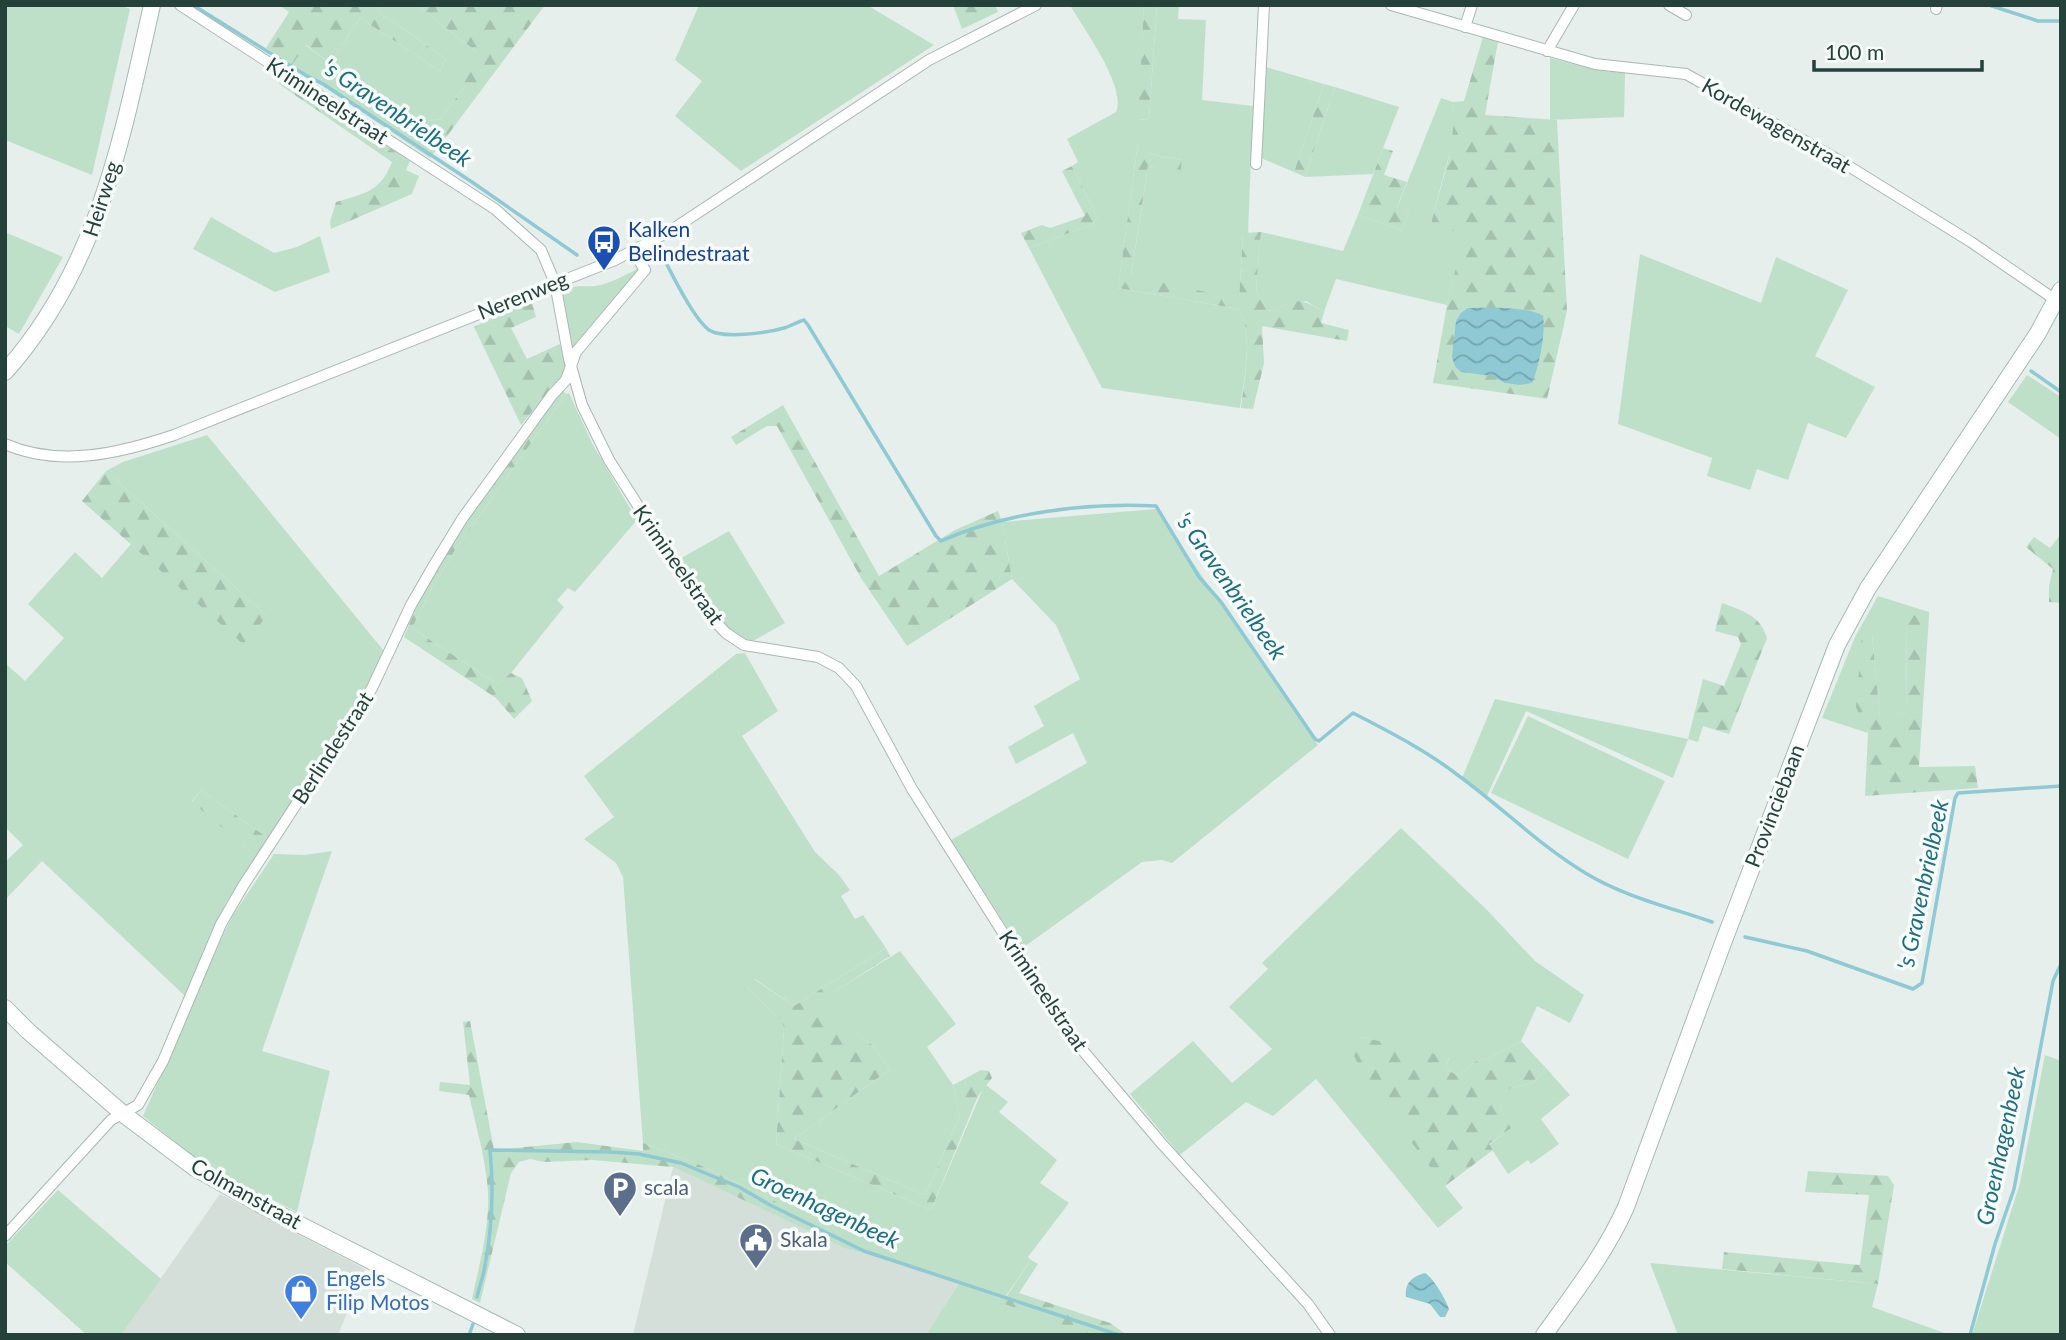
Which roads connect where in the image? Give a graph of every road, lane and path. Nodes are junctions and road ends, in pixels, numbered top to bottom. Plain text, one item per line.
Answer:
1 (152, 5) edge
2 (180, 5) edge
3 (1036, 5) edge
4 (1264, 5) edge
5 (1391, 5) edge
6 (1472, 5) edge
7 (1574, 5) edge
8 (1669, 5) edge
9 (1686, 15) dead end
10 (1465, 27) junction
11 (1547, 51) junction
12 (1256, 164) dead end
13 (633, 251) junction
14 (555, 283) junction
15 (2059, 298) edge
16 (572, 369) junction
17 (5, 372) edge
18 (5, 444) edge
19 (5, 1008) edge
20 (122, 1114) junction
21 (5, 1236) edge
22 (517, 1335) edge
23 (1330, 1335) edge
24 (1544, 1335) edge

1 - 17 main road, Heirweg
2 - 14 street, Krimineelstraat
3 - 13 street, Nerenweg
4 - 12 street
5 - 10 street, Kordewagenstraat
6 - 10 street
7 - 11 street
8 - 9 street
10 - 11 street, Kordewagenstraat
11 - 15 street, Kordewagenstraat
13 - 14 street, Nerenweg
13 - 16 street, Berlindestraat
14 - 16 street, Krimineelstraat
14 - 18 street, Nerenweg
15 - 24 main road, Provinciebaan
16 - 20 street, Berlindestraat
16 - 23 street, Krimineelstraat
19 - 20 main road, Colmanstraat
20 - 21 street, Berlindestraat
20 - 22 main road, Colmanstraat

